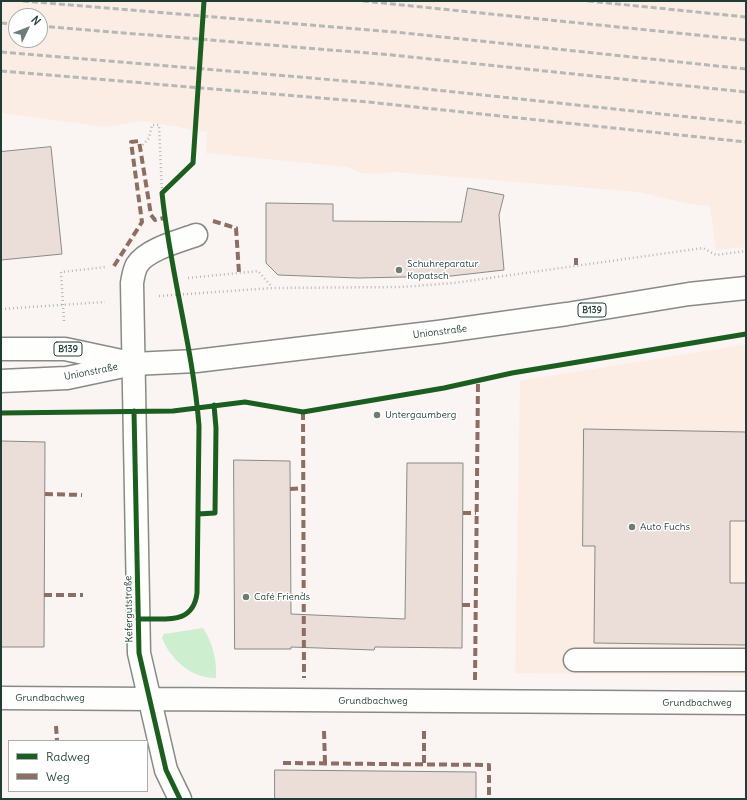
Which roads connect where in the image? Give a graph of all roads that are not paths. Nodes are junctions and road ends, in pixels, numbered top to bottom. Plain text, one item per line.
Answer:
1 (196, 235) dead end
2 (746, 288) edge
3 (1, 349) edge
4 (133, 364) junction
5 (1, 381) edge
6 (575, 660) dead end
7 (746, 660) edge
8 (1, 698) edge
9 (149, 698) junction
10 (746, 703) edge
11 (180, 799) edge

1 - 4 street
2 - 4 street, Unionstraße / B139
3 - 4 street, Unionstraße / B139
4 - 5 street, Unionstraße / B139
4 - 9 street, Kefergutstraße
6 - 7 street
8 - 9 street, Grundbachweg
9 - 10 street, Grundbachweg
9 - 11 street, Kefergutstraße

